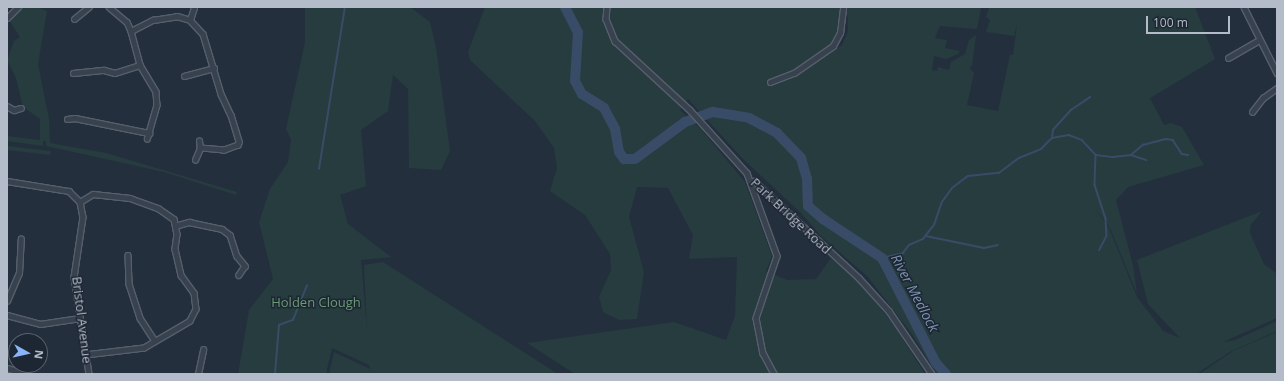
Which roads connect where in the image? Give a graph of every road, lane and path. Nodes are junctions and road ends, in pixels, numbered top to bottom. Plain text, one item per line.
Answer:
1 (18, 7) edge
2 (89, 7) edge
3 (108, 7) edge
4 (607, 7) edge
5 (843, 7) edge
6 (1244, 7) edge
7 (194, 8) edge
8 (200, 9) dead end
9 (7, 18) edge
10 (74, 19) dead end
11 (190, 20) junction
12 (131, 31) junction
13 (1259, 40) junction
14 (1228, 58) dead end
15 (140, 65) junction
16 (214, 68) junction
17 (72, 73) dead end
18 (1277, 73) edge
19 (184, 76) dead end
20 (770, 82) dead end
21 (1277, 88) edge
22 (7, 106) edge
23 (21, 108) dead end
24 (1252, 112) dead end
25 (66, 119) dead end
26 (149, 133) junction
27 (147, 139) dead end
28 (199, 141) dead end
29 (200, 148) junction
30 (195, 160) dead end
31 (7, 181) edge
32 (751, 182) junction
33 (80, 202) junction
34 (175, 226) junction
35 (21, 239) dead end
36 (128, 255) dead end
37 (239, 275) dead end
38 (7, 301) edge
39 (7, 315) edge
40 (80, 318) junction
41 (155, 341) junction
42 (204, 350) dead end
43 (84, 355) junction
44 (7, 368) edge
45 (27, 374) edge
46 (89, 374) edge
47 (198, 374) edge
48 (774, 374) edge
49 (932, 374) edge

1 - 9 street
2 - 10 street
3 - 12 street
4 - 32 street, Park Bridge Road
5 - 20 street
6 - 13 street
7 - 8 street
7 - 11 street
11 - 12 street
11 - 16 street
12 - 15 street
13 - 14 street
13 - 18 street
15 - 17 street
15 - 26 street
16 - 19 street
16 - 29 street
21 - 24 street
22 - 23 street
25 - 26 street
26 - 27 street
28 - 29 street
29 - 30 street
31 - 33 street
32 - 48 street
32 - 49 street, Park Bridge Road
33 - 34 street
33 - 40 street, Bristol Avenue
34 - 37 street
34 - 41 street
35 - 38 street
36 - 41 street
39 - 40 street
40 - 43 street, Bristol Avenue
41 - 43 street
42 - 47 street
43 - 46 street, Bristol Avenue
44 - 45 street

